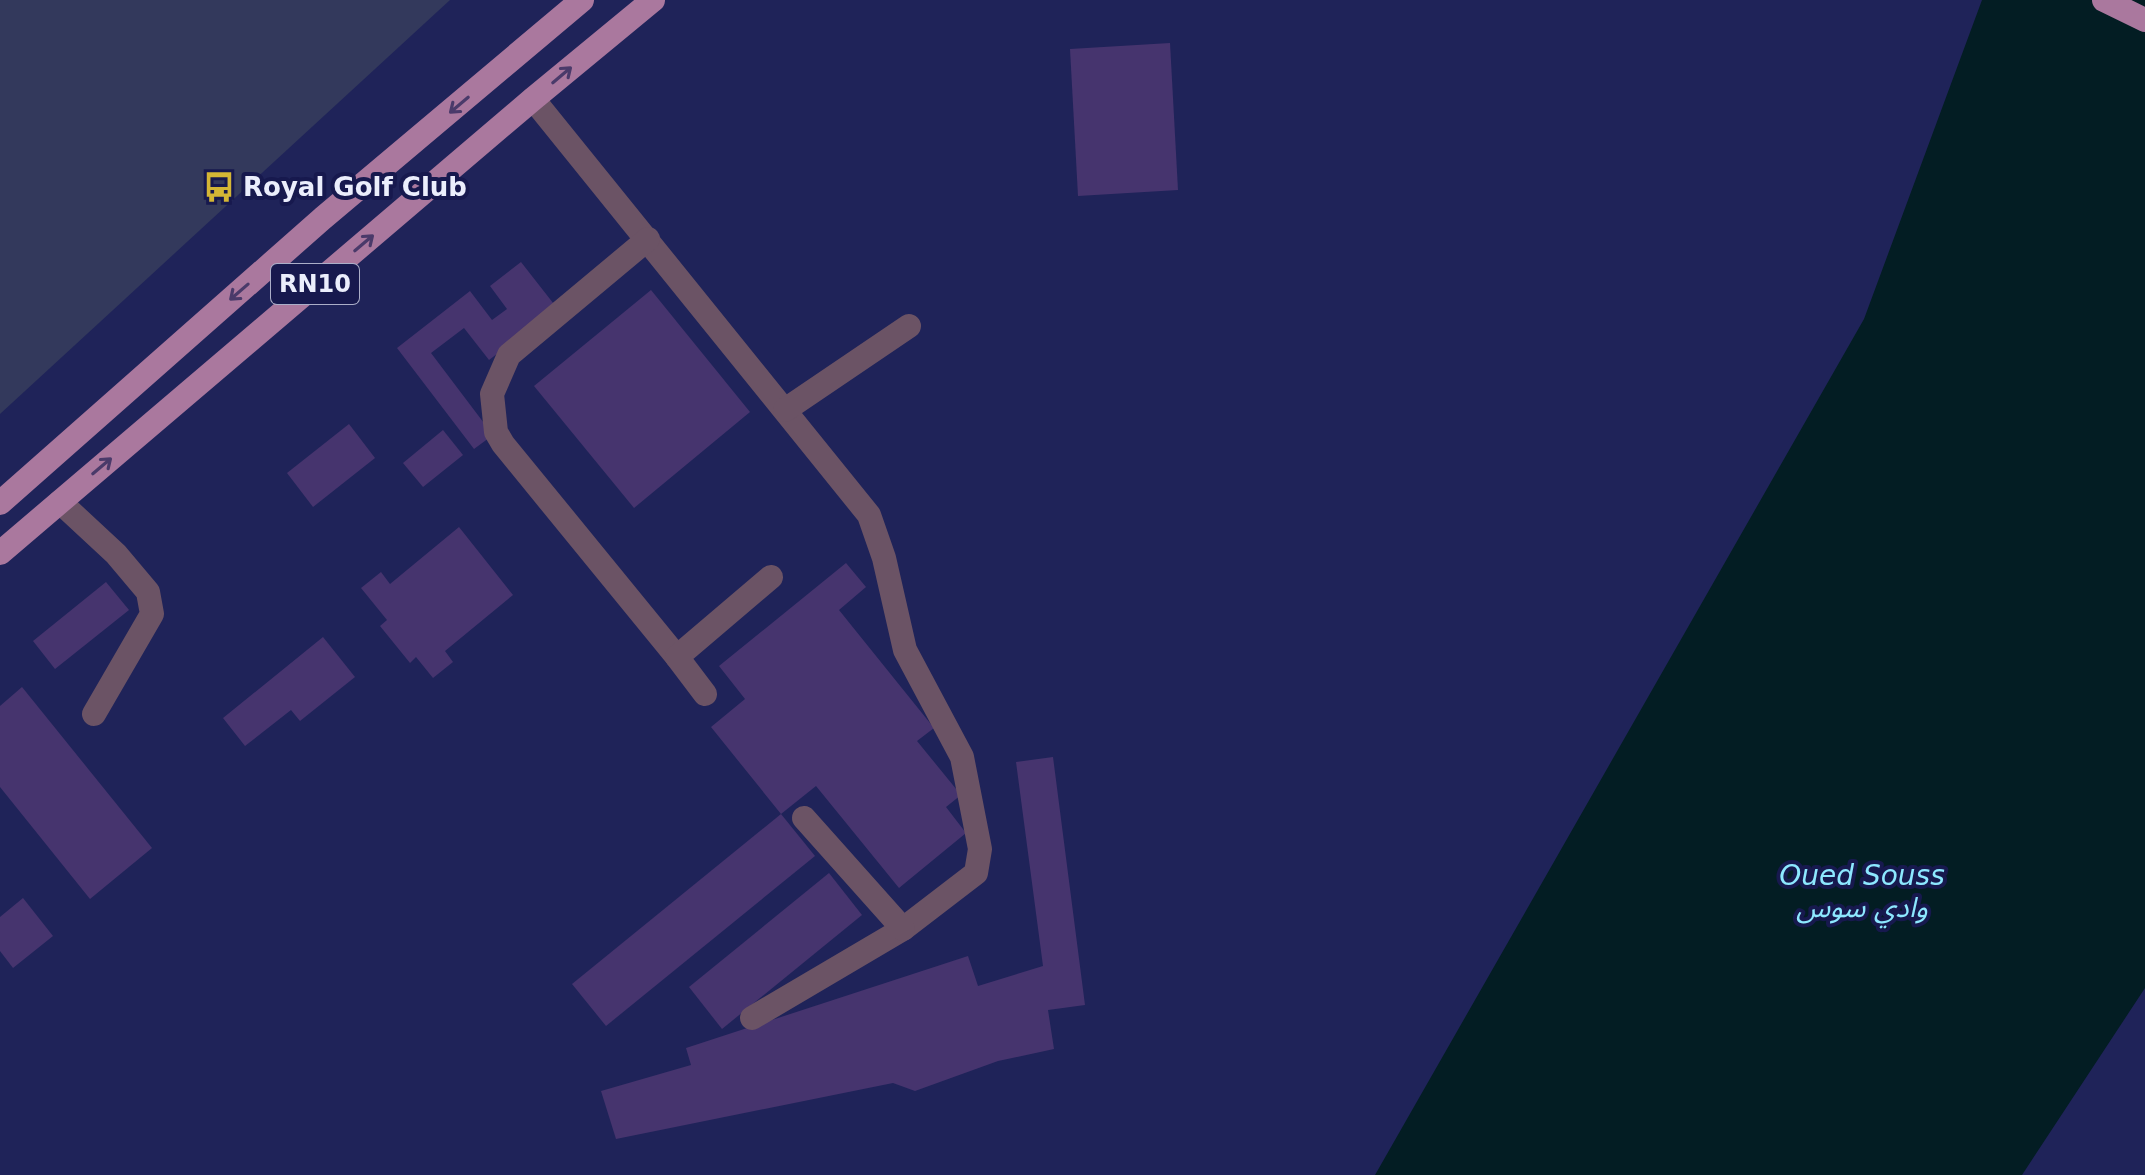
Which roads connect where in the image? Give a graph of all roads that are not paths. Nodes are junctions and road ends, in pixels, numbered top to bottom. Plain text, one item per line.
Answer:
1 (582, 0) edge
2 (653, 0) edge
3 (2104, 0) edge
4 (2145, 20) edge
5 (533, 99) junction
6 (648, 239) junction
7 (909, 326) dead end
8 (785, 410) junction
9 (60, 502) junction
10 (0, 503) edge
11 (0, 553) edge
12 (771, 577) dead end
13 (677, 657) junction
14 (705, 694) dead end
15 (94, 714) dead end
16 (804, 818) dead end
17 (903, 929) junction
18 (752, 1018) dead end

1 -> 10 main road, RN10
5 -> 2 main road, RN10
3 - 4 main road
5 - 6 lane
9 -> 5 main road, RN10
6 - 8 lane
6 - 13 lane
7 - 8 lane
8 - 17 lane
9 - 11 main road, RN10
9 - 15 lane
12 - 13 lane
13 - 14 lane
16 - 17 lane
17 - 18 lane

